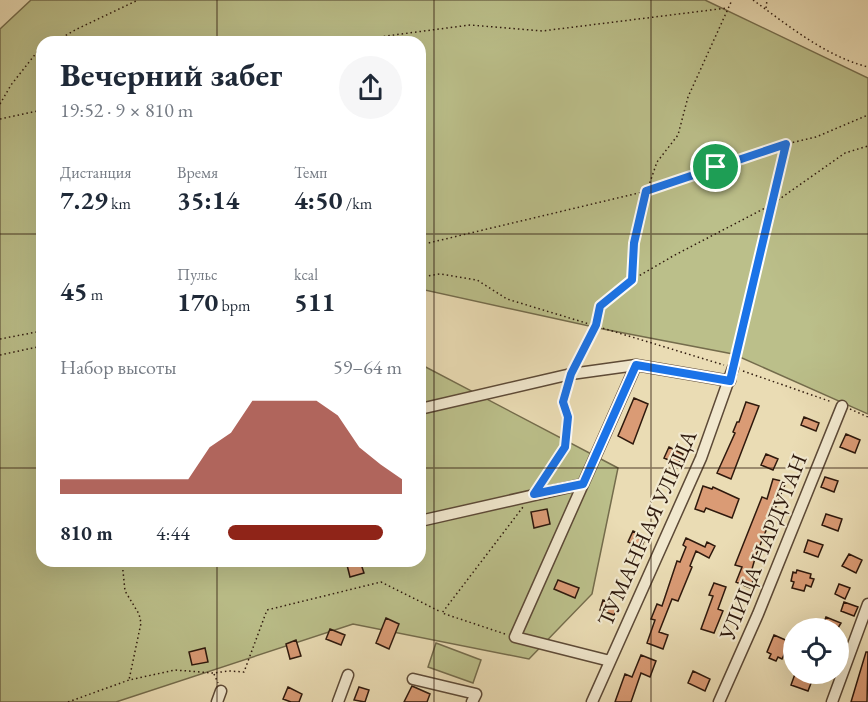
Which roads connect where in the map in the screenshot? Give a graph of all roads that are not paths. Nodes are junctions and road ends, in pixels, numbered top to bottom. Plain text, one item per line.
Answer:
1 (636, 365) junction
2 (733, 368) road end
3 (730, 381) junction
4 (842, 406) road end
5 (426, 408) edge
6 (583, 484) junction
7 (426, 520) edge
8 (868, 604) edge
9 (866, 616) edge
10 (610, 661) junction
11 (348, 675) dead end
12 (413, 679) dead end
13 (221, 691) dead end
14 (474, 698) edge
15 (217, 702) edge
16 (338, 702) edge
17 (592, 702) edge
18 (719, 702) edge
19 (832, 702) edge

1 - 3 street
1 - 5 street
1 - 6 street
2 - 3 street, ТУМАННАЯ УЛИЦА
3 - 10 street, ТУМАННАЯ УЛИЦА
4 - 18 street, УЛИЦА НАРДУГАН
6 - 7 street
6 - 10 street
8 - 9 street
9 - 19 street
10 - 17 street, ТУМАННАЯ УЛИЦА
11 - 16 street
12 - 14 street
13 - 15 street

